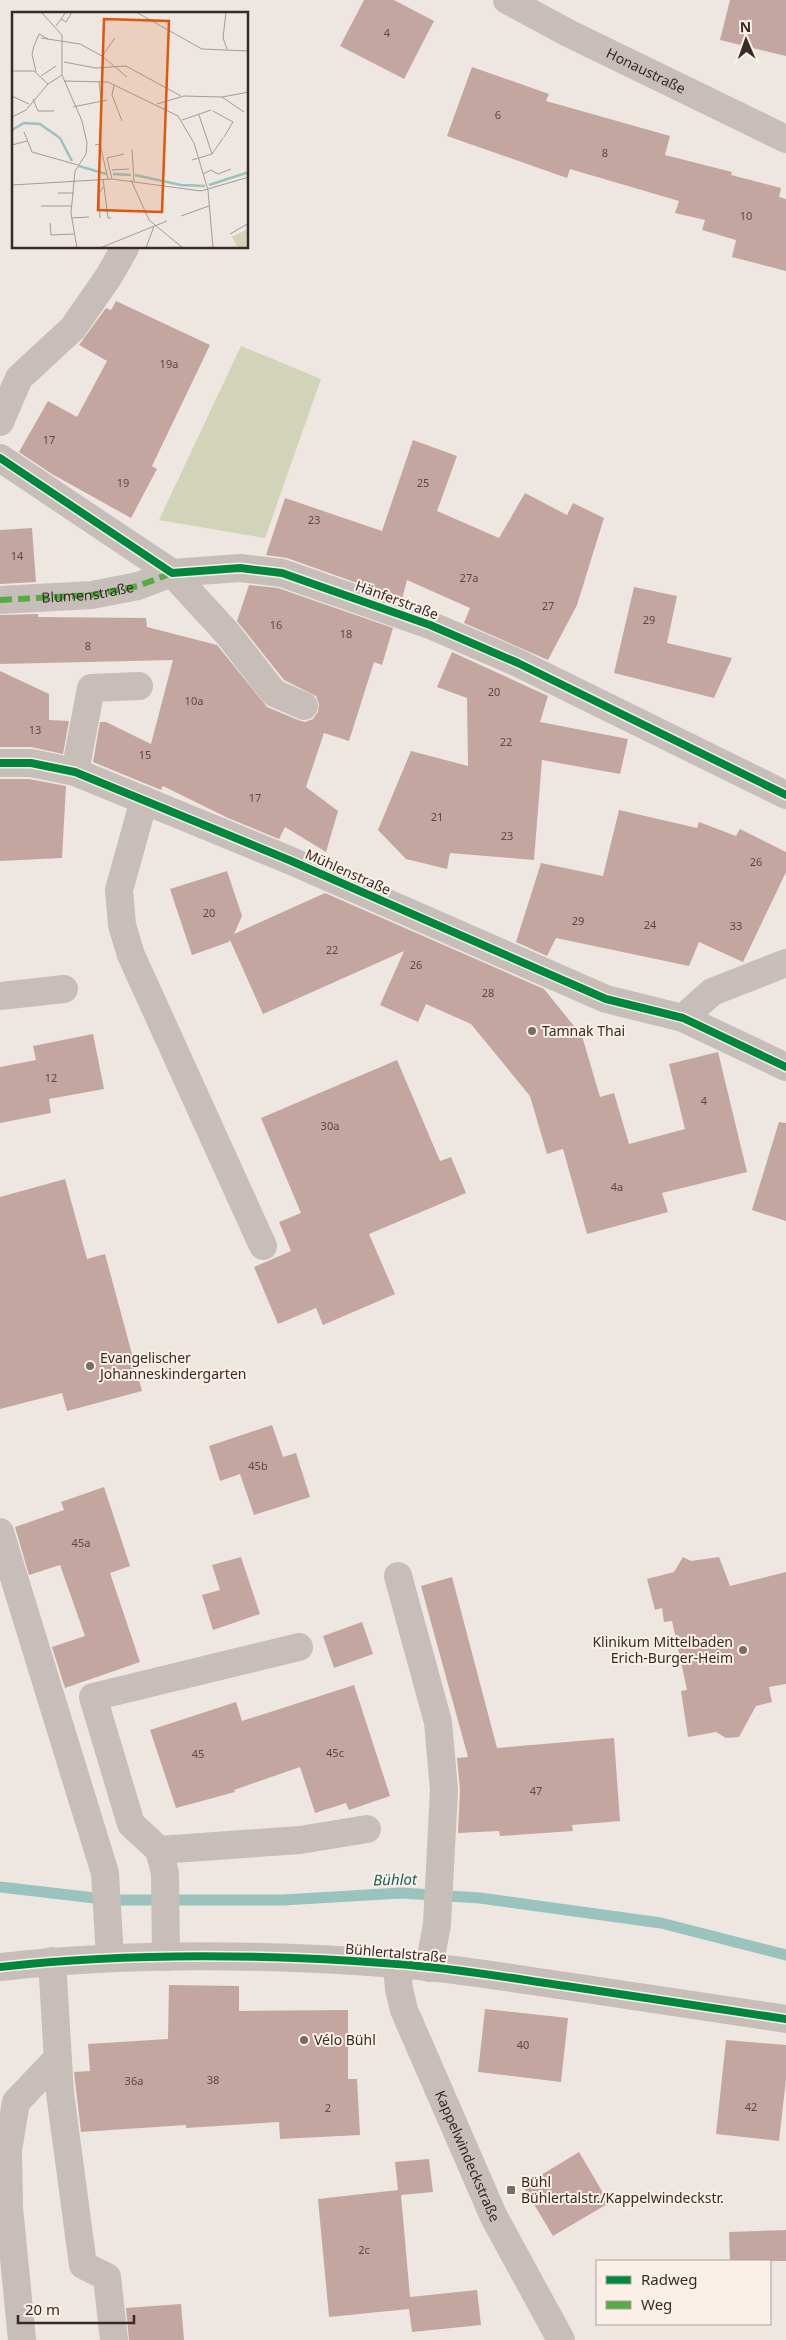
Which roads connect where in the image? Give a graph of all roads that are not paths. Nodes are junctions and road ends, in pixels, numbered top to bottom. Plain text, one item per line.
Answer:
1 (507, 0) edge
2 (786, 139) edge
3 (124, 249) edge
4 (0, 422) edge
5 (0, 458) edge
6 (172, 572) junction
7 (0, 600) edge
8 (140, 686) dead end
9 (304, 706) dead end
10 (0, 763) edge
11 (75, 772) junction
12 (786, 795) edge
13 (144, 800) junction
14 (786, 963) edge
15 (64, 989) dead end
16 (0, 996) edge
17 (683, 1018) junction
18 (786, 1067) edge
19 (263, 1246) dead end
20 (0, 1532) edge
21 (398, 1576) dead end
22 (299, 1646) dead end
23 (367, 1829) dead end
24 (162, 1862) junction
25 (166, 1957) junction
26 (110, 1958) junction
27 (52, 1961) junction
28 (398, 1964) junction
29 (0, 1967) edge
30 (429, 1968) junction
31 (786, 2019) edge
32 (57, 2059) junction
33 (22, 2340) edge
34 (114, 2340) edge
35 (561, 2340) edge

1 - 2 street, Honaustraße
3 - 4 street
5 - 6 street
6 - 7 street, Blumenstraße
6 - 9 street
6 - 12 street, Hänferstraße
8 - 11 street
10 - 11 street, Mühlenstraße
11 - 13 street, Mühlenstraße
13 - 17 street, Mühlenstraße
13 - 19 street
14 - 17 street
15 - 16 street
17 - 18 street, Mühlenstraße
20 - 26 street
21 - 30 street
22 - 24 street
23 - 24 street
24 - 25 street
25 - 26 street, Bühlertalstraße
25 - 28 street, Bühlertalstraße
26 - 27 street, Bühlertalstraße
27 - 29 street, Bühlertalstraße
27 - 32 street
28 - 30 street, Bühlertalstraße
28 - 35 street, Kappelwindeckstraße
30 - 31 street, Bühlertalstraße
32 - 33 street
32 - 34 street

